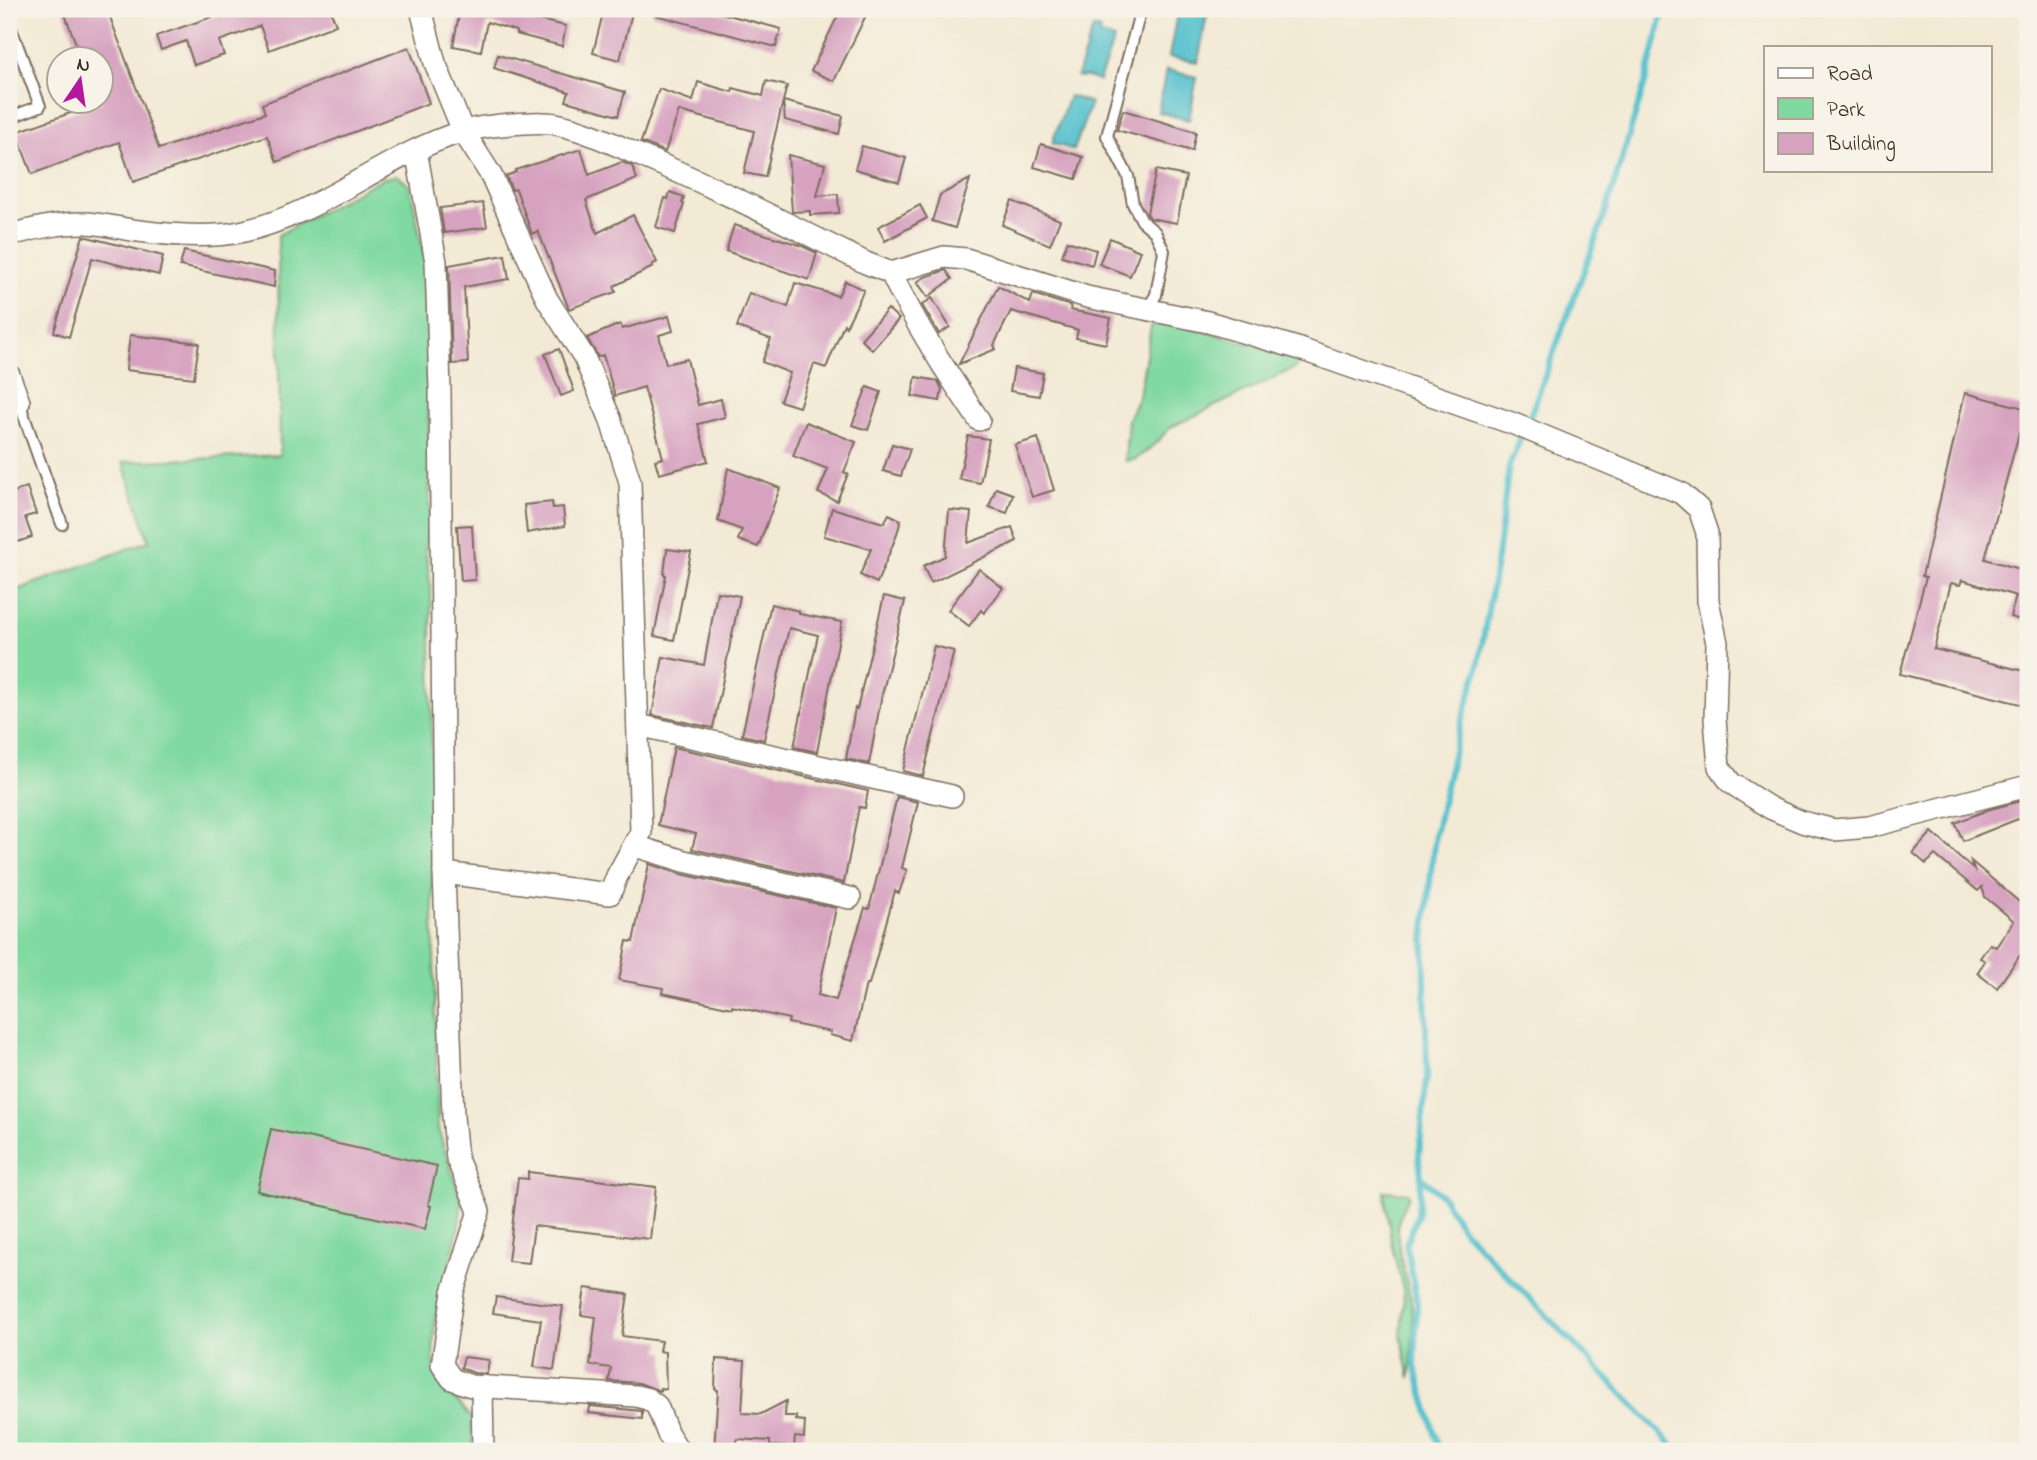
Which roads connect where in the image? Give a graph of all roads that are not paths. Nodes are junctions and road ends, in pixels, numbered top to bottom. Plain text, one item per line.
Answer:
1 (421, 9) edge
2 (1141, 9) edge
3 (9, 23) edge
4 (9, 118) edge
5 (463, 131) junction
6 (416, 150) junction
7 (9, 235) edge
8 (891, 273) junction
9 (1146, 311) junction
10 (9, 375) edge
11 (19, 402) joint
12 (979, 420) dead end
13 (62, 524) dead end
14 (638, 725) junction
15 (2028, 786) edge
16 (952, 796) dead end
17 (635, 846) junction
18 (443, 873) junction
19 (850, 898) dead end
20 (482, 1386) junction
21 (483, 1451) edge
22 (679, 1451) edge

1 - 5 street
2 - 9 lane
3 - 4 lane
5 - 6 street
5 - 8 street
5 - 14 street
6 - 7 street
6 - 18 street
8 - 9 street
8 - 12 street
9 - 15 street
10 - 11 street
11 - 13 lane
14 - 16 street
14 - 17 street
17 - 18 street
17 - 19 street
18 - 20 street
20 - 21 street
20 - 22 street

